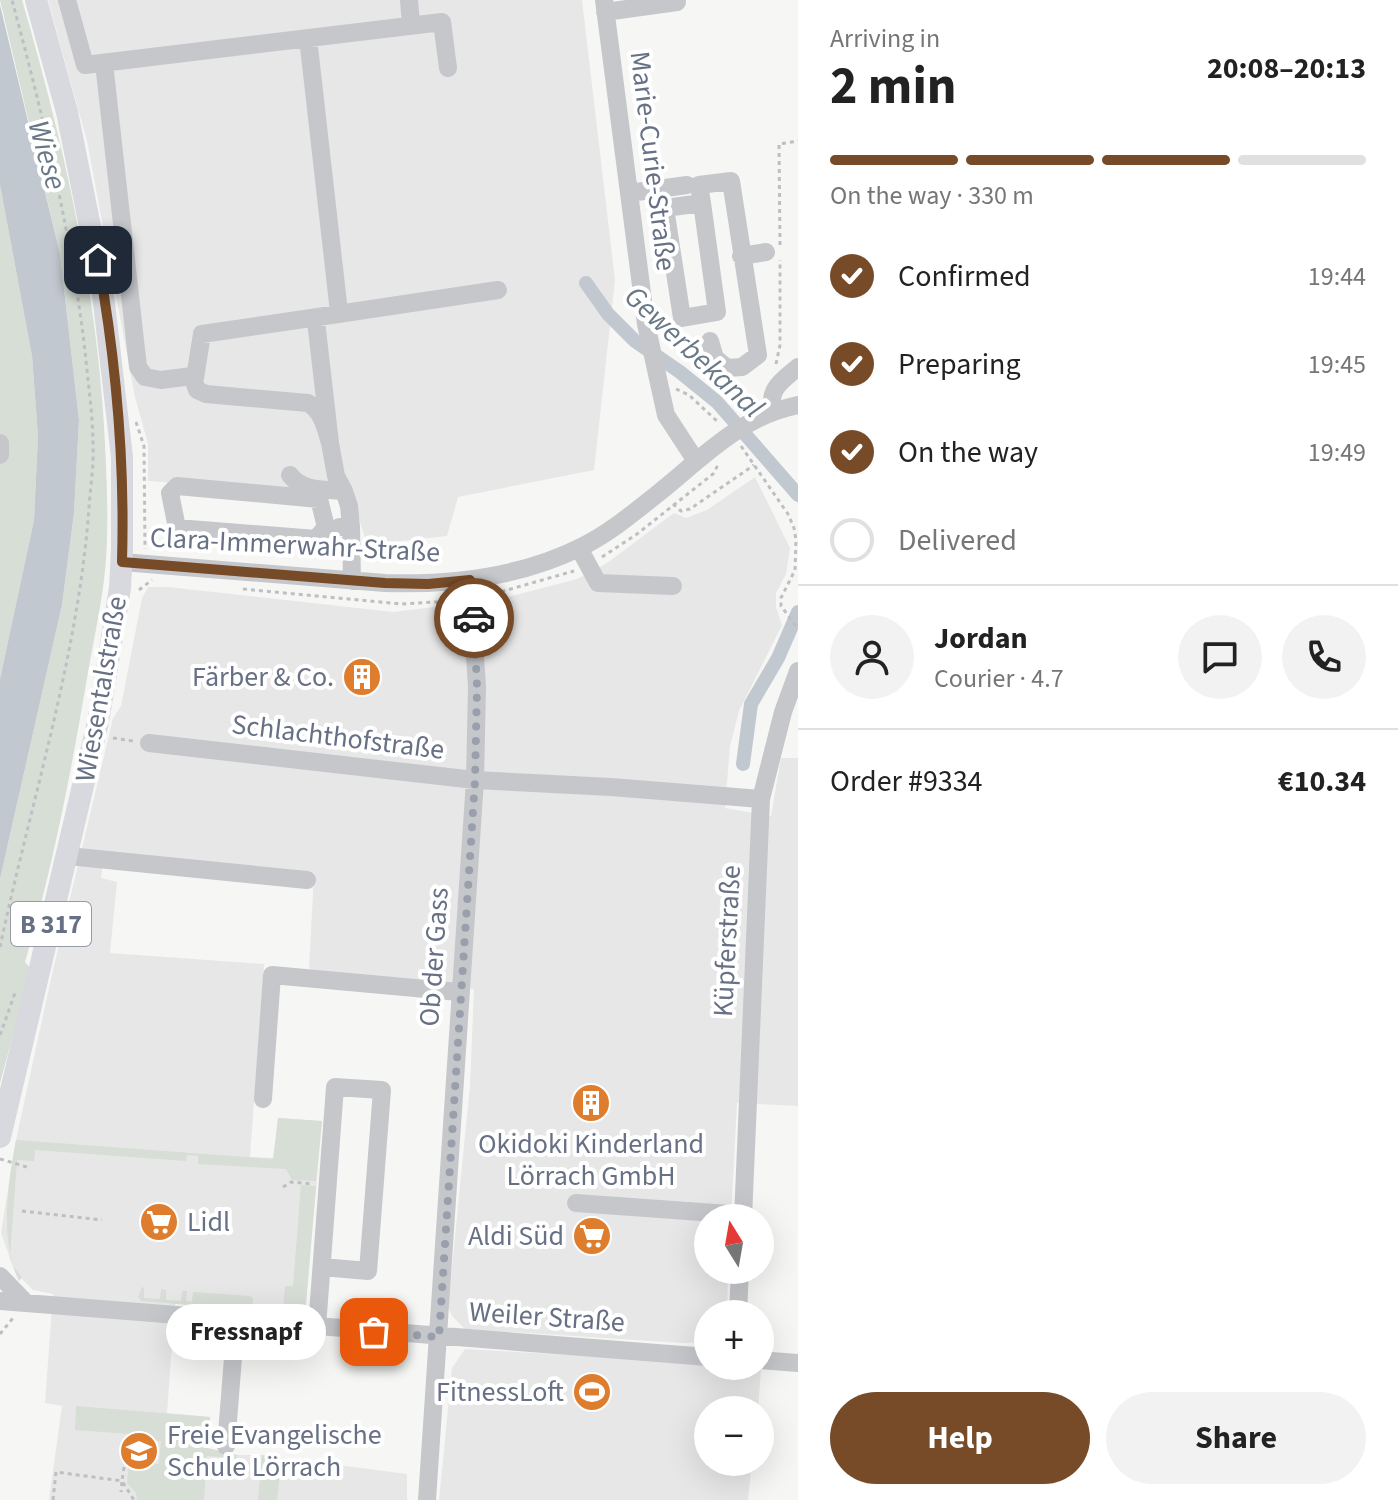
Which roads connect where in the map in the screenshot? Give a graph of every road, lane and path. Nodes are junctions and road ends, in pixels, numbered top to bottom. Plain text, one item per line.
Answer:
1 (12, 0) edge
2 (36, 0) edge
3 (67, 0) edge
4 (409, 0) edge
5 (677, 2) edge
6 (604, 6) edge
7 (411, 25) junction
8 (308, 38) junction
9 (104, 63) junction
10 (448, 68) dead end
11 (798, 141) edge
12 (677, 191) dead end
13 (629, 193) junction
14 (702, 203) junction
15 (766, 252) dead end
16 (741, 256) junction
17 (498, 290) dead end
18 (749, 308) junction
19 (339, 312) junction
20 (717, 312) junction
21 (318, 317) junction
22 (710, 341) dead end
23 (798, 367) edge
24 (772, 373) dead end
25 (195, 378) junction
26 (657, 380) junction
27 (679, 390) junction
28 (679, 398) dead end
29 (798, 405) edge
30 (772, 412) junction
31 (726, 435) junction
32 (0, 443) edge
33 (330, 443) junction
34 (0, 455) edge
35 (696, 461) junction
36 (720, 463) dead end
37 (754, 465) junction
38 (326, 527) junction
39 (351, 527) junction
40 (579, 548) junction
41 (122, 562) junction
42 (470, 580) junction
43 (352, 581) junction
44 (673, 586) dead end
45 (798, 629) edge
46 (798, 671) edge
47 (95, 735) junction
48 (149, 743) joint
49 (475, 780) junction
50 (761, 799) junction
51 (68, 856) junction
52 (307, 880) dead end
53 (0, 947) edge
54 (459, 992) junction
55 (263, 1099) dead end
56 (0, 1137) edge
57 (0, 1159) edge
58 (27, 1167) dead end
59 (328, 1185) junction
60 (283, 1187) dead end
61 (576, 1203) dead end
62 (744, 1204) edge
63 (22, 1211) dead end
64 (694, 1213) edge
65 (102, 1220) dead end
66 (322, 1267) junction
67 (0, 1276) edge
68 (9, 1307) edge
69 (236, 1320) junction
70 (317, 1327) junction
71 (0, 1334) edge
72 (439, 1337) junction
73 (694, 1356) edge
74 (774, 1361) edge
75 (798, 1363) edge
76 (226, 1446) dead end
77 (124, 1467) dead end
78 (122, 1481) junction
79 (121, 1492) dead end
80 (53, 1500) edge
81 (134, 1500) edge
82 (427, 1500) edge

1 - 53 path
2 - 41 main road, Wiesentalstraße / B 317
3 - 9 street
4 - 7 street
5 - 6 street
6 - 13 street, Marie-Curie-Straße
7 - 8 street
7 - 10 street
8 - 9 street
8 - 19 street
9 - 25 street
11 - 24 path
12 - 13 street
13 - 26 street, Marie-Curie-Straße
14 - 16 street
14 - 20 street
14 - 20 street
15 - 16 street
16 - 18 street
17 - 19 street
18 - 20 street
18 - 22 street
19 - 21 street
21 - 25 street
21 - 33 street
23 - 30 street
25 - 33 street
26 - 27 path
26 - 35 street, Marie-Curie-Straße
27 - 28 path
27 - 31 path
29 - 30 street, Clara-Immerwahr-Straße
30 - 31 street, Clara-Immerwahr-Straße
31 - 35 street, Clara-Immerwahr-Straße
31 - 37 path
32 - 34 street
33 - 39 street
35 - 40 street, Clara-Immerwahr-Straße
36 - 37 path
37 - 45 path
38 - 38 street
38 - 39 street
39 - 43 street
40 - 42 street, Clara-Immerwahr-Straße
40 - 44 street
41 - 43 street, Clara-Immerwahr-Straße
41 - 47 main road, Wiesentalstraße / B 317
42 - 43 street, Clara-Immerwahr-Straße
42 - 49 street, Ob der Gass
46 - 50 street, Küpferstraße
47 - 48 path
47 - 51 main road, Wiesentalstraße / B 317
48 - 49 street, Schlachthofstraße
49 - 50 street, Schlachthofstraße
49 - 54 street, Ob der Gass
50 - 62 street, Küpferstraße
51 - 52 street
51 - 56 main road, Wiesentalstraße / B 317
54 - 55 street
54 - 72 street, Ob der Gass
57 - 58 path
59 - 60 path
59 - 66 street
59 - 66 street
61 - 64 street
63 - 65 path
66 - 70 street
67 - 68 street
68 - 69 street, Weiler Straße
68 - 71 path
69 - 70 street, Weiler Straße
69 - 76 street
70 - 72 street, Weiler Straße
72 - 73 street, Weiler Straße
72 - 82 street, Ob der Gass
74 - 75 street
77 - 78 path
78 - 79 path
78 - 80 path
78 - 81 path

